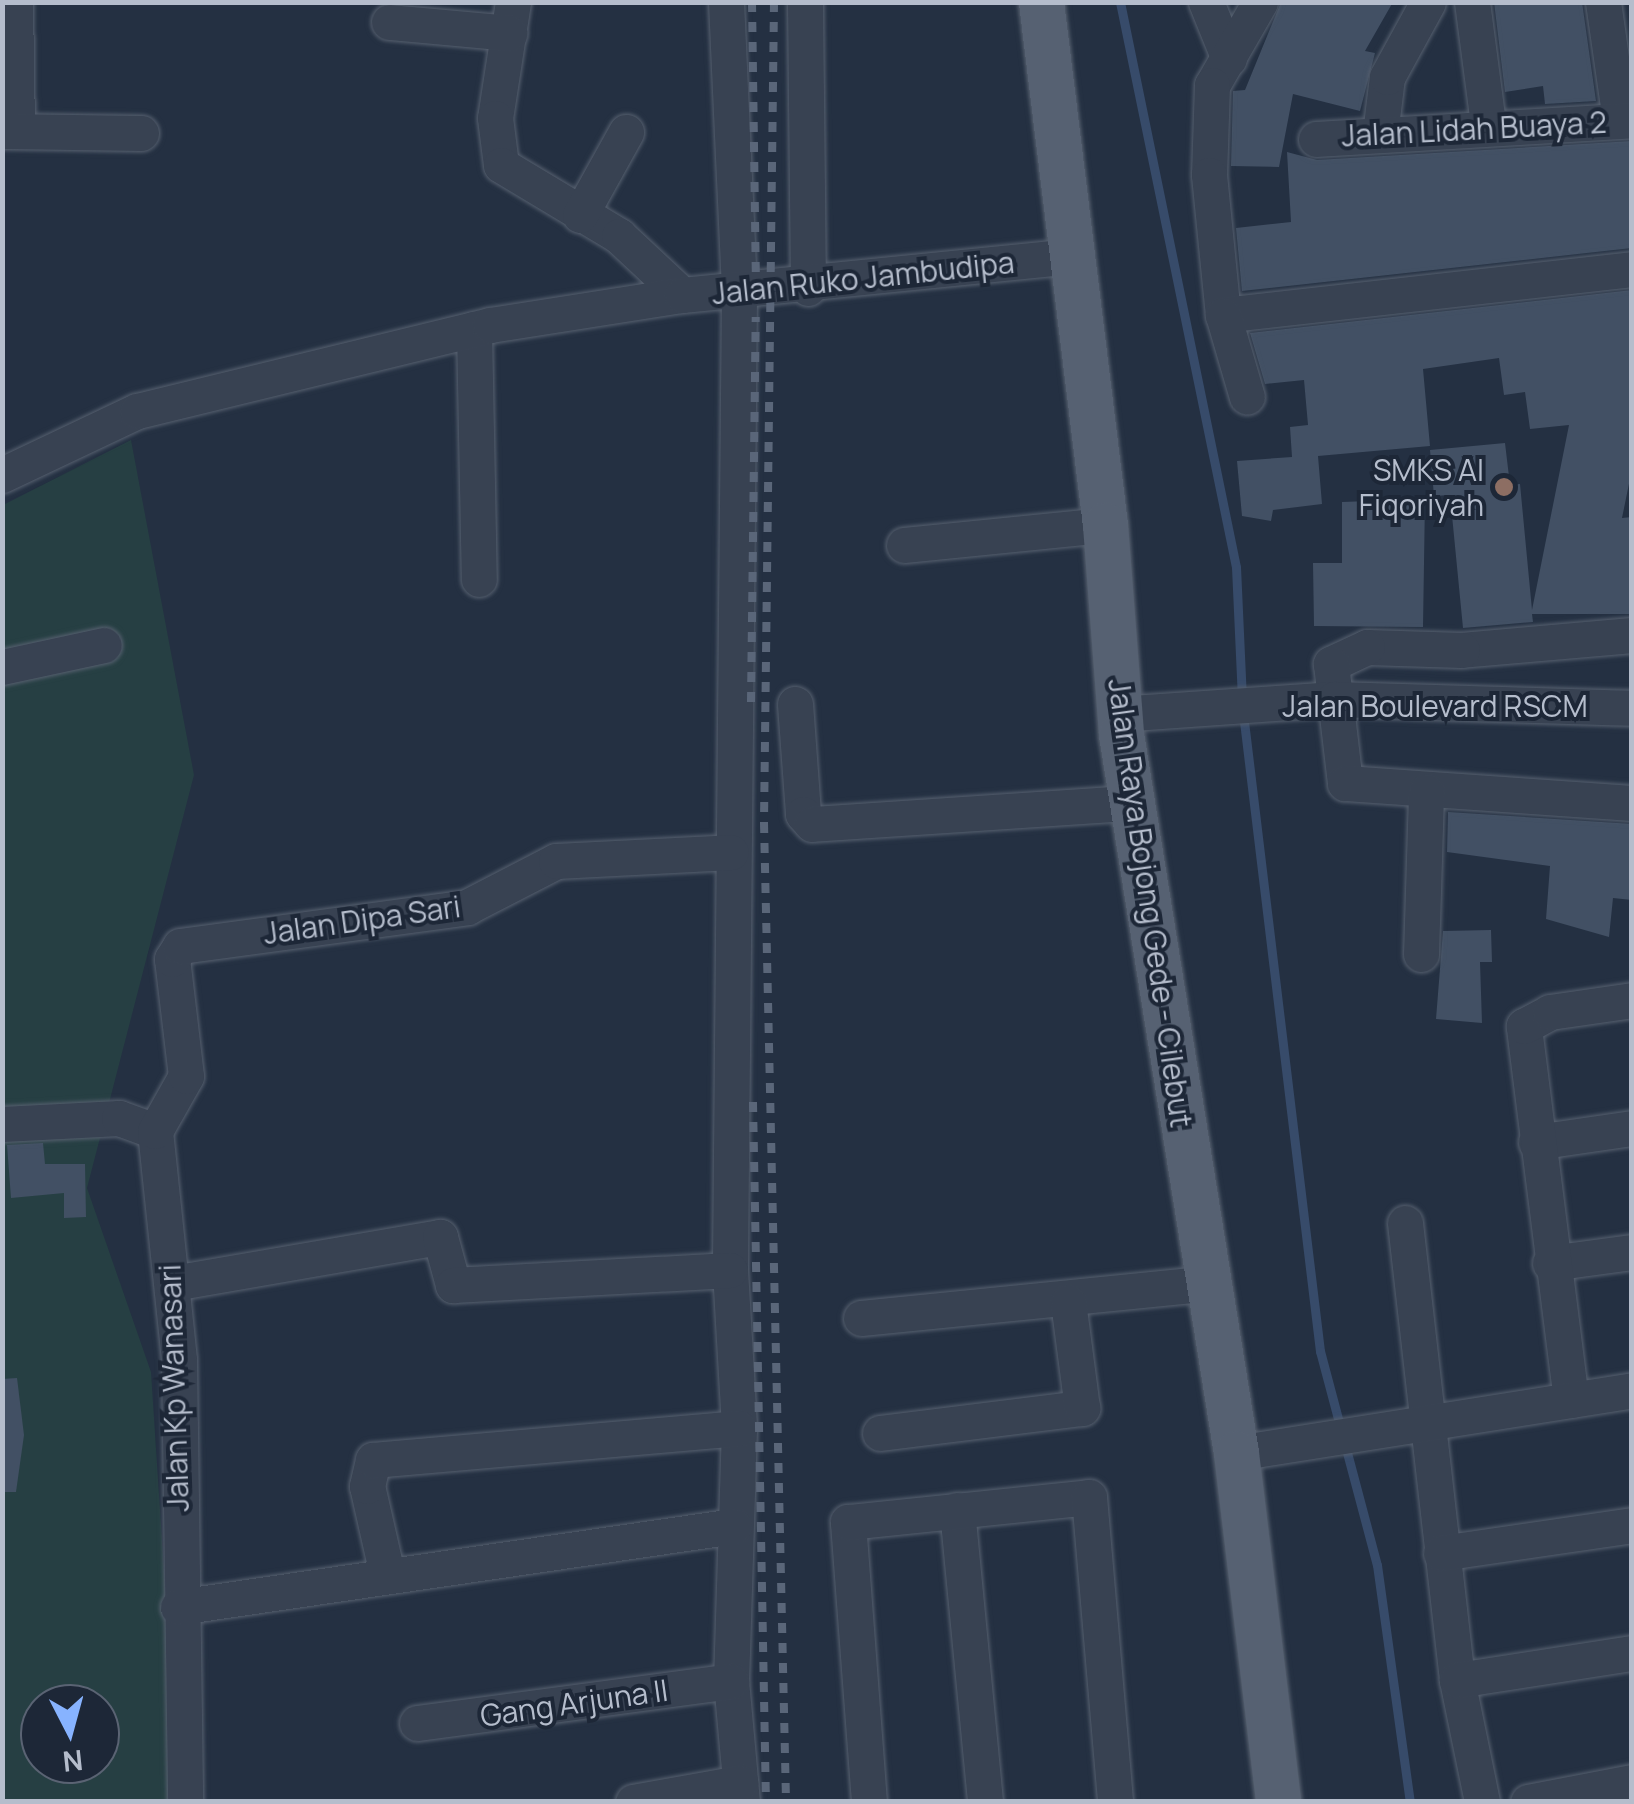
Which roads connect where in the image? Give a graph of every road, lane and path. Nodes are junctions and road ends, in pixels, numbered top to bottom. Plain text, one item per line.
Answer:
1 (15, 2) edge
2 (726, 2) edge
3 (804, 2) edge
4 (1041, 2) edge
5 (1206, 2) edge
6 (1260, 2) edge
7 (1428, 2) edge
8 (1472, 2) edge
9 (1603, 2) edge
10 (512, 18) edge
11 (388, 22) dead end
12 (1229, 60) junction
13 (1626, 120) edge
14 (1488, 123) junction
15 (10, 129) edge
16 (141, 132) dead end
17 (626, 132) dead end
18 (1380, 134) junction
19 (1316, 138) dead end
20 (580, 214) junction
21 (1074, 256) junction
22 (1632, 269) edge
23 (808, 288) junction
24 (739, 292) junction
25 (682, 295) junction
26 (1223, 315) junction
27 (474, 329) junction
28 (1246, 396) dead end
29 (2, 476) edge
30 (1105, 526) junction
31 (904, 545) dead end
32 (479, 579) dead end
33 (1632, 635) edge
34 (104, 645) dead end
35 (2, 667) edge
36 (795, 704) dead end
37 (1632, 708) edge
38 (1335, 711) junction
39 (1435, 712) junction
40 (1120, 724) junction
41 (1632, 731) edge
42 (1426, 791) junction
43 (1132, 803) junction
44 (1632, 804) edge
45 (731, 852) junction
46 (1421, 954) dead end
47 (1632, 1000) edge
48 (2, 1124) edge
49 (1632, 1128) edge
50 (155, 1131) junction
51 (1536, 1142) junction
52 (1405, 1223) dead end
53 (1632, 1252) edge
54 (1550, 1264) junction
55 (730, 1270) junction
56 (173, 1283) junction
57 (1209, 1283) junction
58 (1068, 1302) junction
59 (861, 1318) dead end
60 (1632, 1390) edge
61 (1571, 1400) junction
62 (1408, 1424) junction
63 (739, 1428) junction
64 (880, 1433) dead end
65 (1236, 1453) junction
66 (956, 1510) junction
67 (1632, 1525) edge
68 (734, 1526) junction
69 (1441, 1553) junction
70 (387, 1574) junction
71 (178, 1607) junction
72 (1632, 1653) edge
73 (1456, 1680) junction
74 (730, 1682) junction
75 (416, 1723) dead end
76 (1632, 1782) edge
77 (741, 1792) edge
78 (1543, 1800) edge
79 (185, 1802) edge
80 (633, 1802) edge
81 (869, 1802) edge
82 (985, 1802) edge
83 (1116, 1802) edge
84 (1278, 1802) edge
85 (1482, 1802) edge

1 - 15 street
2 - 24 street
3 - 23 street
4 - 21 main road, Jalan Raya Bojong Gede - Cilebut
5 - 12 street
6 - 12 street
7 - 18 street
8 - 14 street
9 - 13 street
10 - 11 street
10 - 20 street, Jalan Ruko Jambudipa
12 - 26 street
13 - 14 street, Jalan Lidah Buaya 2
14 - 18 street, Jalan Lidah Buaya 2
15 - 16 street
17 - 20 street
18 - 19 street, Jalan Lidah Buaya 2
20 - 25 street, Jalan Ruko Jambudipa
21 - 23 street, Jalan Ruko Jambudipa
21 - 30 main road, Jalan Raya Bojong Gede - Cilebut
22 - 26 street
23 - 24 street, Jalan Ruko Jambudipa
24 - 25 street, Jalan Ruko Jambudipa
24 - 45 street
25 - 27 street
26 - 28 street
27 - 29 street
27 - 32 street
30 - 31 street
30 - 40 main road, Jalan Raya Bojong Gede - Cilebut
33 - 38 street
34 - 35 street
36 - 43 street
37 - 39 street, Jalan Boulevard RSCM
38 - 39 street, Jalan Boulevard RSCM
38 - 40 street, Jalan Boulevard RSCM
38 - 42 street
39 - 41 street, Jalan Boulevard RSCM
40 - 43 main road, Jalan Raya Bojong Gede - Cilebut
42 - 44 street
42 - 46 street
43 - 57 main road, Jalan Raya Bojong Gede - Cilebut
45 - 50 street, Jalan Dipa Sari
45 - 55 street
47 - 51 street
48 - 50 street
49 - 51 street
50 - 56 street, Jalan Kp Wanasari
51 - 54 street
52 - 62 street
53 - 54 street
54 - 61 street
55 - 56 street
55 - 63 street
56 - 71 street, Jalan Kp Wanasari
57 - 58 street
57 - 65 main road, Jalan Raya Bojong Gede - Cilebut
58 - 59 street
58 - 64 street
60 - 61 street
61 - 62 street
62 - 65 street
62 - 69 street
63 - 68 street
63 - 70 street
65 - 84 main road, Jalan Raya Bojong Gede - Cilebut
66 - 81 street
66 - 82 street
66 - 83 street
67 - 69 street
68 - 70 street
68 - 74 street
69 - 73 street
70 - 71 street
71 - 79 street, Jalan Kp Wanasari
72 - 73 street
73 - 85 street
74 - 75 street, Gang Arjuna II
74 - 77 street
76 - 78 street
77 - 80 street

